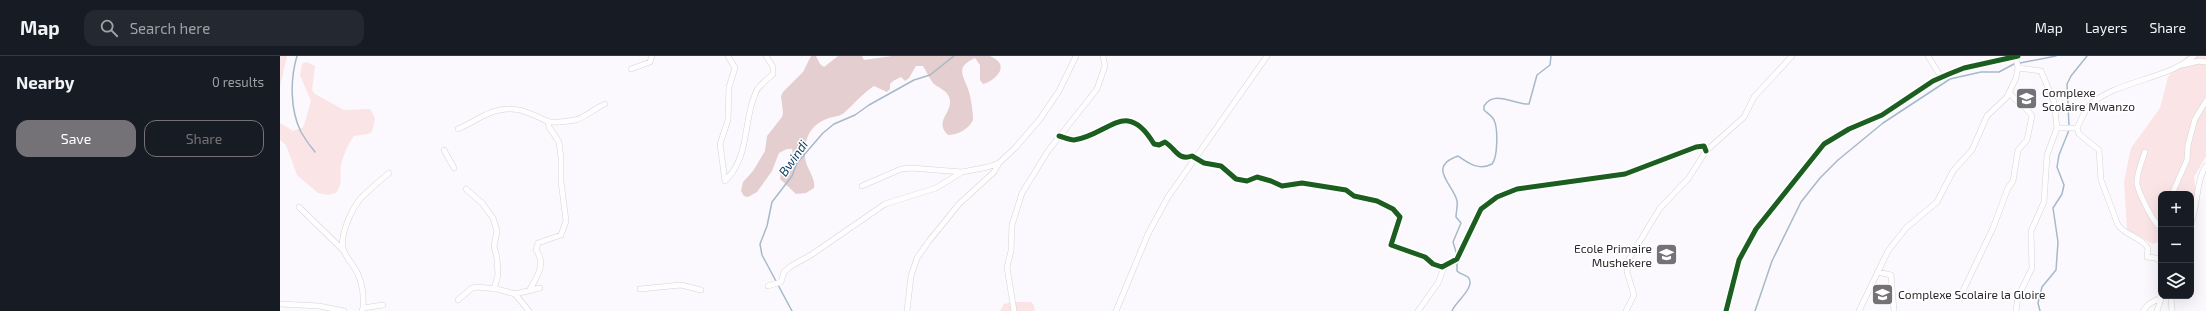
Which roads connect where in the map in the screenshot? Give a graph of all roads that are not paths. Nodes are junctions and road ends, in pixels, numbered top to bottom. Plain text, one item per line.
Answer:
1 (652, 56) edge
2 (728, 56) edge
3 (766, 56) edge
4 (1076, 56) edge
5 (1104, 56) edge
6 (1267, 56) edge
7 (1792, 56) edge
8 (1928, 56) edge
9 (2017, 56) edge
10 (2194, 56) edge
11 (2206, 62) edge
12 (2173, 67) junction
13 (2018, 68) junction
14 (631, 69) dead end
15 (1941, 77) junction
16 (2009, 92) junction
17 (2206, 101) edge
18 (605, 104) dead end
19 (548, 121) junction
20 (2057, 128) junction
21 (2075, 128) junction
22 (458, 129) dead end
23 (1059, 136) junction
24 (444, 150) dead end
25 (1706, 151) junction
26 (2145, 152) dead end
27 (1196, 159) junction
28 (999, 163) junction
29 (2206, 166) edge
30 (454, 168) dead end
31 (962, 172) junction
32 (389, 173) dead end
33 (862, 186) dead end
34 (466, 189) dead end
35 (2173, 191) edge
36 (298, 207) dead end
37 (2194, 214) edge
38 (2158, 225) edge
39 (344, 251) junction
40 (2158, 261) edge
41 (1446, 265) junction
42 (1877, 272) junction
43 (768, 286) dead end
44 (540, 288) dead end
45 (494, 289) junction
46 (640, 289) dead end
47 (701, 290) dead end
48 (529, 291) junction
49 (515, 294) junction
50 (1961, 295) dead end
51 (2161, 299) edge
52 (2163, 299) edge
53 (2171, 299) edge
54 (458, 300) dead end
55 (280, 304) edge
56 (383, 305) dead end
57 (362, 309) edge
58 (344, 311) edge
59 (529, 311) edge
60 (908, 311) edge
61 (1014, 311) edge
62 (1116, 311) edge
63 (1418, 311) edge
64 (1626, 311) edge
65 (1726, 311) edge
66 (1859, 311) edge
67 (1894, 311) edge
68 (2016, 311) edge
69 (2144, 311) edge
70 (2157, 311) edge
71 (2172, 311) edge

1 - 14 street
2 - 3 street
4 - 28 street
5 - 23 street
6 - 27 street
7 - 25 street
8 - 15 street
9 - 13 street
9 - 15 street
10 - 12 street
11 - 12 street
12 - 21 street
13 - 16 street
13 - 20 street
15 - 65 street
16 - 42 street
16 - 50 street
17 - 35 street
18 - 19 street
19 - 22 street
19 - 48 street
20 - 21 street
20 - 68 street
21 - 40 street
23 - 27 street
23 - 61 street
24 - 30 street
25 - 41 street
25 - 64 street
26 - 38 street
27 - 41 street
27 - 62 street
28 - 31 street
28 - 60 street
29 - 37 street
31 - 33 street
31 - 43 street
32 - 39 street
34 - 45 street
36 - 39 street
39 - 57 street
41 - 63 street
42 - 66 street
42 - 67 street
44 - 48 street
45 - 49 street
45 - 54 street
46 - 47 street
48 - 49 street
49 - 59 street
51 - 69 street
52 - 70 street
53 - 71 street
55 - 58 street
56 - 57 street

